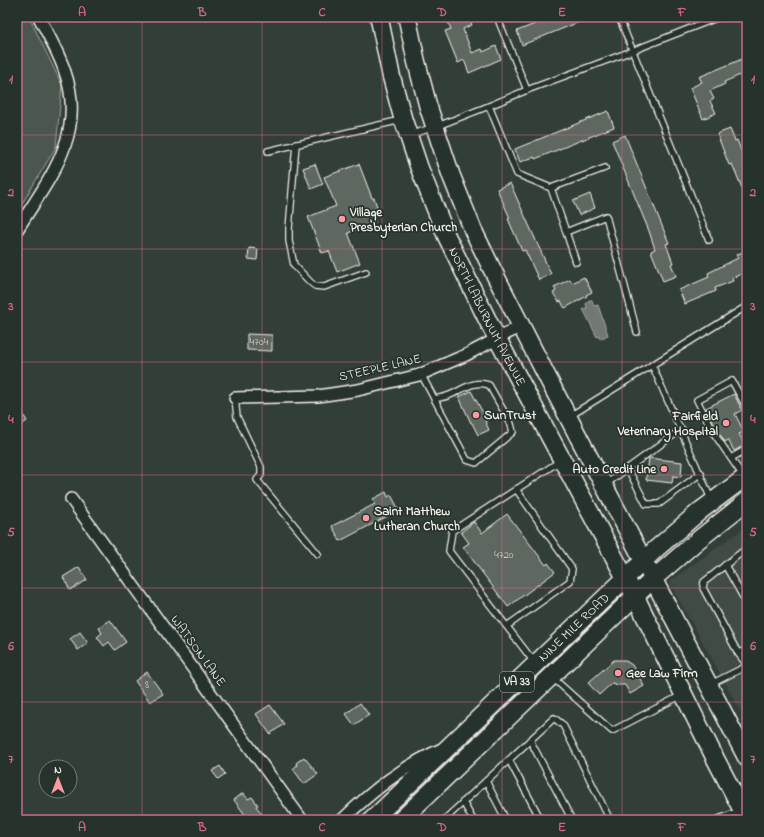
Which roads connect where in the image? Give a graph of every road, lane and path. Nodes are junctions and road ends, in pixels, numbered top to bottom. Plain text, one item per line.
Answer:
1 (39, 17) edge
2 (380, 17) edge
3 (407, 17) edge
4 (497, 17) edge
5 (619, 17) edge
6 (719, 17) edge
7 (632, 51) junction
8 (527, 90) junction
9 (489, 106) junction
10 (403, 119) junction
11 (435, 127) junction
12 (409, 136) junction
13 (296, 144) junction
14 (268, 151) dead end
15 (605, 168) dead end
16 (551, 188) junction
17 (17, 230) edge
18 (566, 232) junction
19 (709, 240) dead end
20 (576, 262) dead end
21 (366, 272) dead end
22 (747, 306) edge
23 (521, 326) junction
24 (637, 332) dead end
25 (498, 338) junction
26 (652, 365) junction
27 (421, 374) junction
28 (235, 398) joint
29 (434, 399) junction
30 (747, 408) edge
31 (568, 417) junction
32 (682, 429) junction
33 (747, 449) edge
34 (731, 458) junction
35 (562, 460) junction
36 (628, 468) junction
37 (701, 474) junction
38 (746, 477) edge
39 (604, 486) junction
40 (516, 489) junction
41 (71, 499) dead end
42 (747, 501) edge
43 (712, 502) junction
44 (747, 548) edge
45 (318, 554) dead end
46 (644, 561) junction
47 (725, 564) junction
48 (625, 579) junction
49 (653, 579) junction
50 (635, 596) junction
51 (747, 604) edge
52 (507, 626) junction
53 (747, 650) edge
54 (738, 653) junction
55 (535, 664) junction
56 (747, 666) edge
57 (551, 676) junction
58 (709, 685) junction
59 (683, 694) junction
60 (530, 740) junction
61 (451, 745) junction
62 (747, 758) edge
63 (509, 760) junction
64 (486, 781) junction
65 (463, 802) junction
66 (742, 805) edge
67 (302, 820) edge
68 (342, 820) edge
69 (372, 820) edge
70 (401, 820) edge
71 (444, 820) edge
72 (473, 820) edge
73 (506, 820) edge
74 (541, 820) edge
75 (572, 820) edge
76 (610, 820) edge
77 (716, 820) edge

1 - 17 street
2 - 10 main road, NORTH LABURNUM AVENUE
3 - 11 main road, NORTH LABURNUM AVENUE
4 - 8 lane
5 - 7 lane
6 - 7 lane
7 - 8 lane
7 - 19 lane
8 - 9 lane
9 - 11 lane
9 - 16 lane
10 - 12 main road, NORTH LABURNUM AVENUE
10 - 13 lane
11 - 12 lane
11 - 23 main road, NORTH LABURNUM AVENUE
12 - 25 main road, NORTH LABURNUM AVENUE
13 - 14 lane
13 - 21 lane
15 - 16 lane
16 - 18 lane
18 - 20 lane
18 - 24 lane
22 - 26 lane
23 - 25 street, STEEPLE LANE
23 - 31 main road, NORTH LABURNUM AVENUE
25 - 27 street, STEEPLE LANE
25 - 35 main road, NORTH LABURNUM AVENUE
26 - 31 lane
26 - 32 lane
27 - 28 street, STEEPLE LANE
27 - 29 lane
28 - 45 lane
29 - 29 lane
30 - 34 lane
31 - 39 main road, NORTH LABURNUM AVENUE
32 - 36 lane
32 - 37 lane
33 - 34 lane
34 - 38 lane
35 - 40 lane
35 - 48 main road, NORTH LABURNUM AVENUE
36 - 37 lane
36 - 39 lane
37 - 43 lane
38 - 43 main road, NINE MILE ROAD / VA 33
39 - 46 main road, NORTH LABURNUM AVENUE
40 - 52 lane
40 - 52 lane
41 - 67 street, WATSON LANE
42 - 49 main road, NINE MILE ROAD / VA 33
43 - 46 main road, NINE MILE ROAD / VA 33
44 - 47 lane
46 - 48 main road, NINE MILE ROAD / VA 33
46 - 49 main road, NORTH LABURNUM AVENUE
47 - 51 lane
47 - 54 lane
48 - 50 main road, NORTH LABURNUM AVENUE
48 - 55 main road, NINE MILE ROAD / VA 33
49 - 50 main road, NINE MILE ROAD / VA 33
49 - 58 main road, NORTH LABURNUM AVENUE
50 - 57 main road, NINE MILE ROAD / VA 33
50 - 59 main road, NORTH LABURNUM AVENUE
52 - 55 lane
53 - 54 lane
54 - 56 lane
55 - 61 main road, NINE MILE ROAD / VA 33
56 - 58 lane
57 - 59 lane
57 - 70 main road, NINE MILE ROAD / VA 33
58 - 62 main road, NORTH LABURNUM AVENUE
59 - 66 main road, NORTH LABURNUM AVENUE
60 - 63 lane
60 - 75 lane
60 - 76 lane
61 - 68 street
61 - 69 main road, NINE MILE ROAD / VA 33
63 - 64 lane
63 - 74 lane
64 - 65 lane
64 - 73 lane
65 - 71 lane
65 - 72 lane
66 - 77 lane

